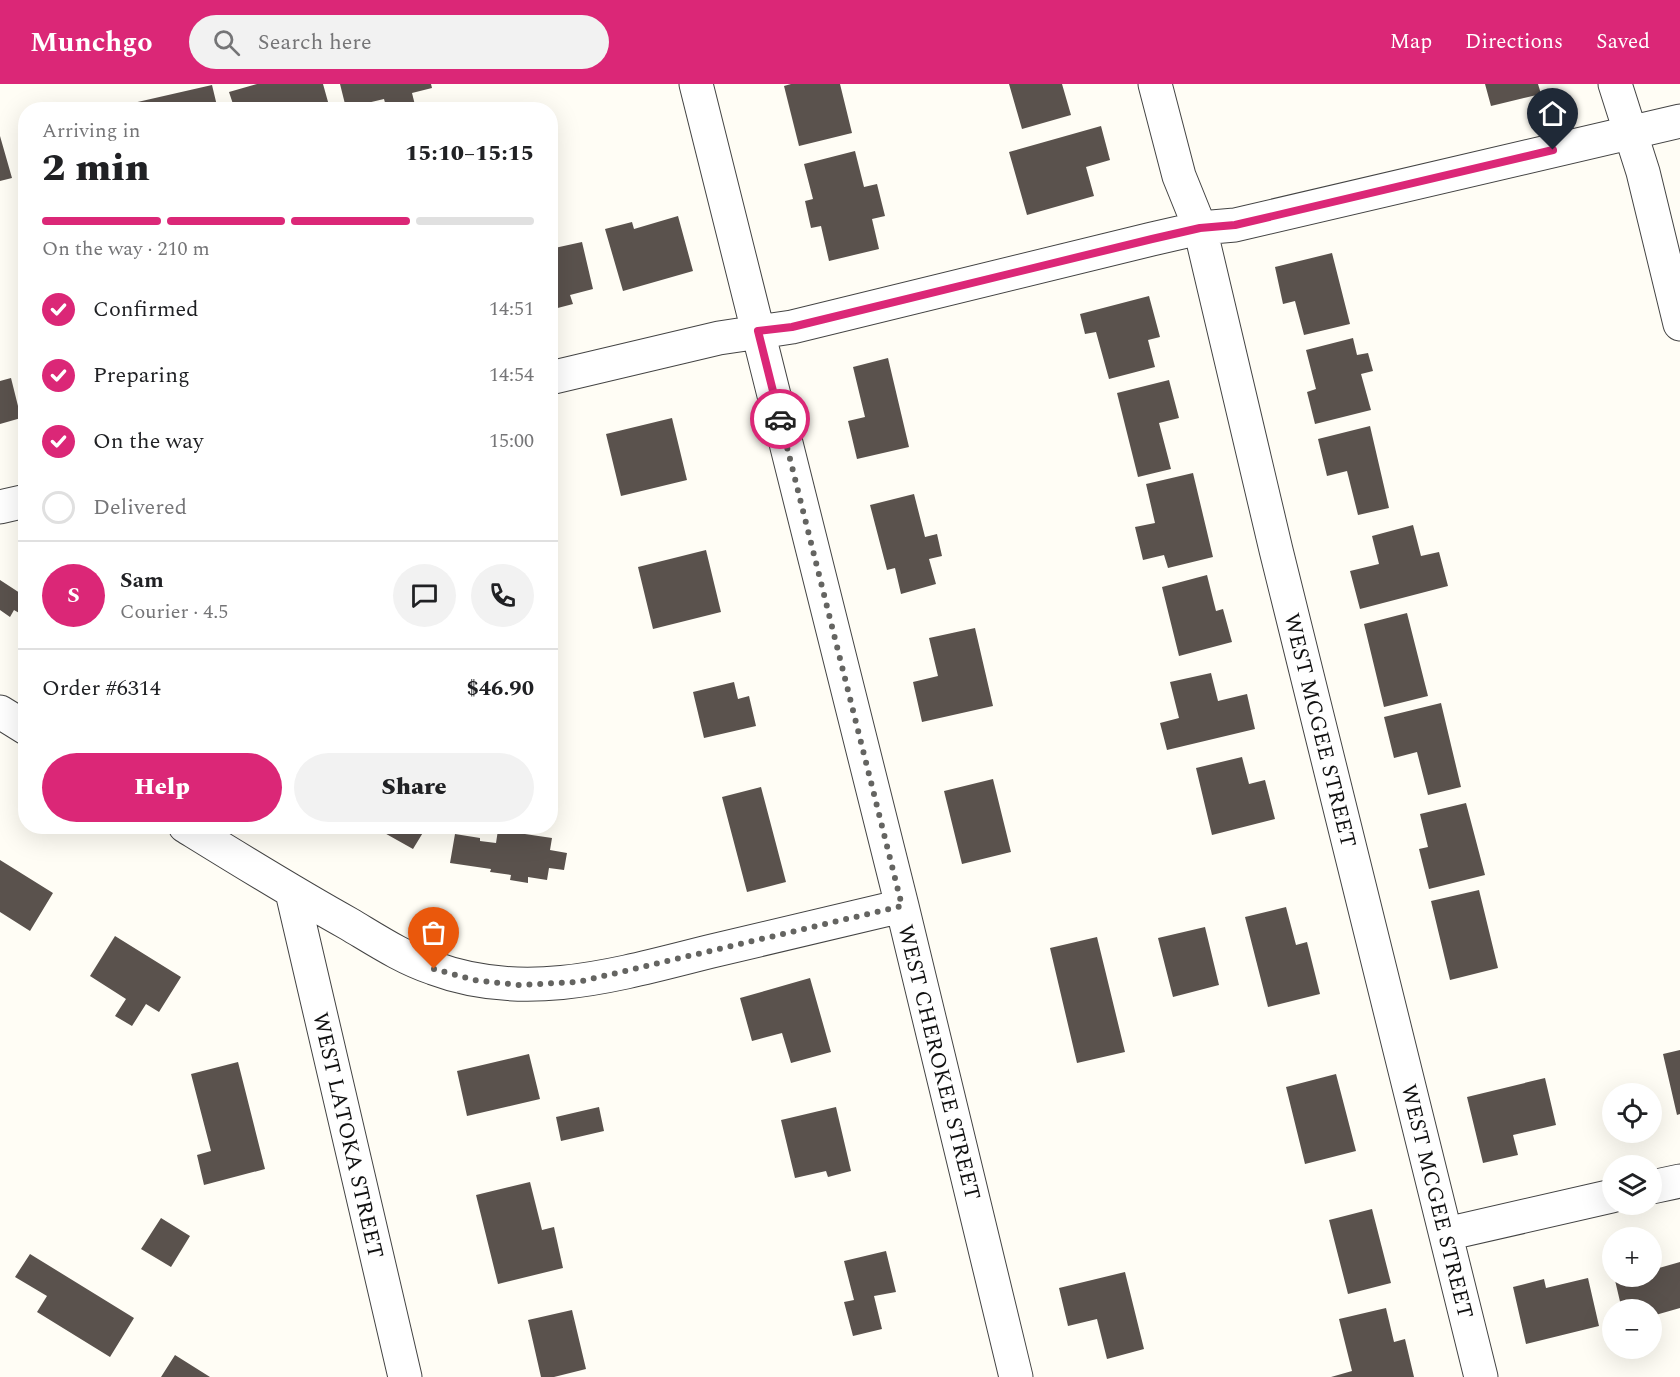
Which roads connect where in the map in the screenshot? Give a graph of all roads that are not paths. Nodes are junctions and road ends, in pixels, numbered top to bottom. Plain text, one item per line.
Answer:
1 (696, 84) edge
2 (1155, 84) edge
3 (1615, 84) edge
4 (1680, 120) edge
5 (1631, 132) junction
6 (1200, 228) junction
7 (1680, 324) edge
8 (758, 331) junction
9 (558, 376) edge
10 (18, 503) edge
11 (0, 507) edge
12 (0, 712) edge
13 (18, 723) edge
14 (199, 834) edge
15 (292, 892) junction
16 (902, 906) junction
17 (1680, 1181) edge
18 (1662, 1185) edge
19 (1602, 1198) edge
20 (1446, 1234) junction
21 (405, 1377) edge
22 (1016, 1377) edge
23 (1481, 1377) edge

1 - 8 street, WEST CHEROKEE STREET
2 - 6 street, WEST MCGEE STREET
3 - 5 street
4 - 5 street
5 - 6 street
5 - 7 street
6 - 8 street
6 - 20 street, WEST MCGEE STREET
8 - 9 street
8 - 16 street, WEST CHEROKEE STREET
10 - 11 street
12 - 13 street
14 - 15 street
15 - 16 street
15 - 21 street, WEST LATOKA STREET
16 - 22 street, WEST CHEROKEE STREET
17 - 18 street
19 - 20 street
20 - 23 street, WEST MCGEE STREET

